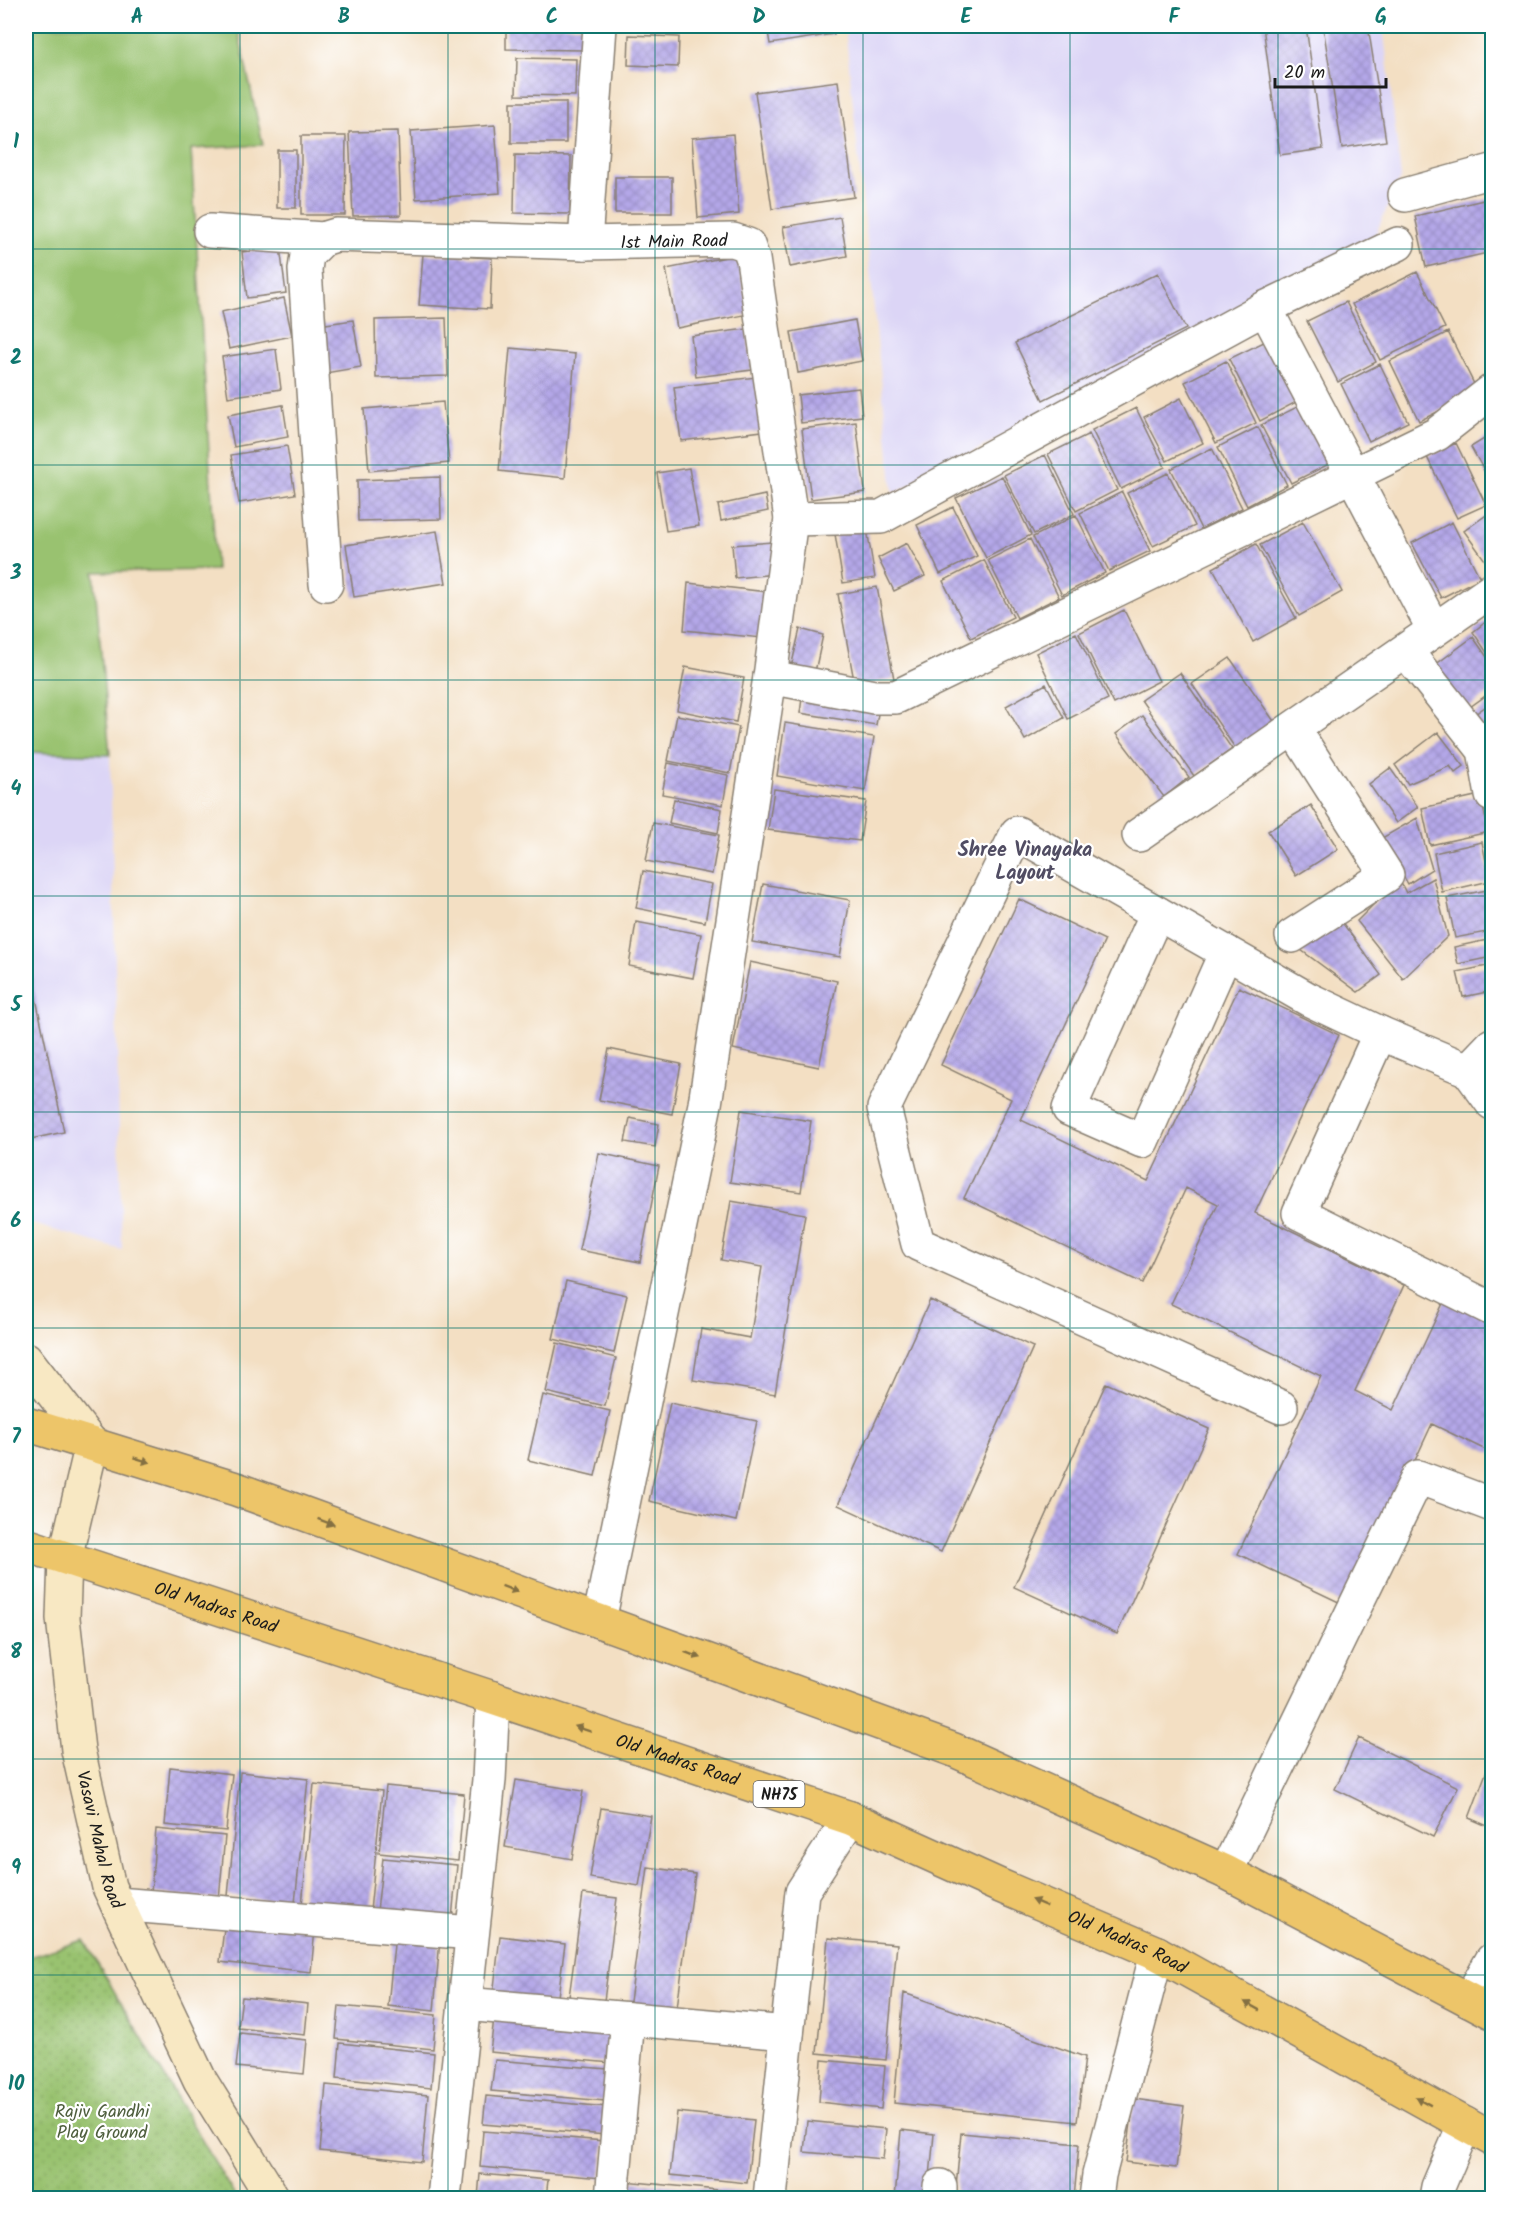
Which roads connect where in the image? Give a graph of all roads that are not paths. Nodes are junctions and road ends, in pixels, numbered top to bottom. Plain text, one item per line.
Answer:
1 (600, 26) edge
2 (1492, 171) edge
3 (1405, 195) dead end
4 (210, 231) dead end
5 (323, 239) junction
6 (585, 243) junction
7 (1398, 244) dead end
8 (1265, 308) junction
9 (1492, 391) edge
10 (1352, 474) junction
11 (791, 519) junction
12 (326, 584) dead end
13 (1492, 590) edge
14 (1434, 630) junction
15 (1406, 651) junction
16 (770, 677) junction
17 (1294, 729) junction
18 (1492, 795) edge
19 (1139, 835) dead end
20 (1157, 913) junction
21 (1292, 936) dead end
22 (1226, 952) junction
23 (1380, 1033) junction
24 (1492, 1045) edge
25 (1468, 1070) junction
26 (1492, 1102) edge
27 (1492, 1309) edge
28 (26, 1359) edge
29 (1281, 1407) dead end
30 (26, 1424) edge
31 (92, 1444) junction
32 (1492, 1505) edge
33 (26, 1545) edge
34 (65, 1558) junction
35 (599, 1621) junction
36 (493, 1698) junction
37 (850, 1818) junction
38 (1226, 1872) junction
39 (117, 1904) junction
40 (472, 1933) junction
41 (1157, 1953) junction
42 (1492, 1960) edge
43 (465, 2004) junction
44 (1481, 2006) edge
45 (628, 2019) junction
46 (787, 2033) junction
47 (1479, 2132) edge
48 (273, 2199) edge
49 (444, 2199) edge
50 (612, 2199) edge
51 (770, 2199) edge
52 (1096, 2199) edge
53 (1436, 2199) edge

1 - 6 street
2 - 3 street
4 - 5 street, 1st Main Road
5 - 6 street, 1st Main Road
5 - 12 street
6 - 11 street, 1st Main Road
7 - 8 street
8 - 10 street
8 - 11 street
9 - 10 street
10 - 14 street
10 - 16 street
11 - 16 street
13 - 14 street
14 - 15 street
15 - 17 street
15 - 18 street
16 - 35 street
17 - 19 street
17 - 21 street
20 - 22 street
20 - 22 street
20 - 29 street
22 - 23 street
23 - 25 street
23 - 27 street
24 - 25 street
25 - 26 street
28 - 31 street
30 - 31 highway
31 - 34 street, Vasavi Mahal Road
31 -> 35 highway
32 - 38 street
33 - 34 highway, Old Madras Road / NH75
34 - 36 highway, Old Madras Road / NH75
34 - 39 street, Vasavi Mahal Road
35 -> 38 highway
37 -> 36 highway, Old Madras Road / NH75
36 - 40 street
41 -> 37 highway, Old Madras Road / NH75
37 - 46 street
38 - 44 highway
39 - 40 street
39 - 48 street, Vasavi Mahal Road
40 - 43 street
47 -> 41 highway, Old Madras Road / NH75
41 - 52 street
42 - 44 street
43 - 45 street
43 - 49 street
45 - 46 street
45 - 50 street
46 - 51 street
47 - 53 street

